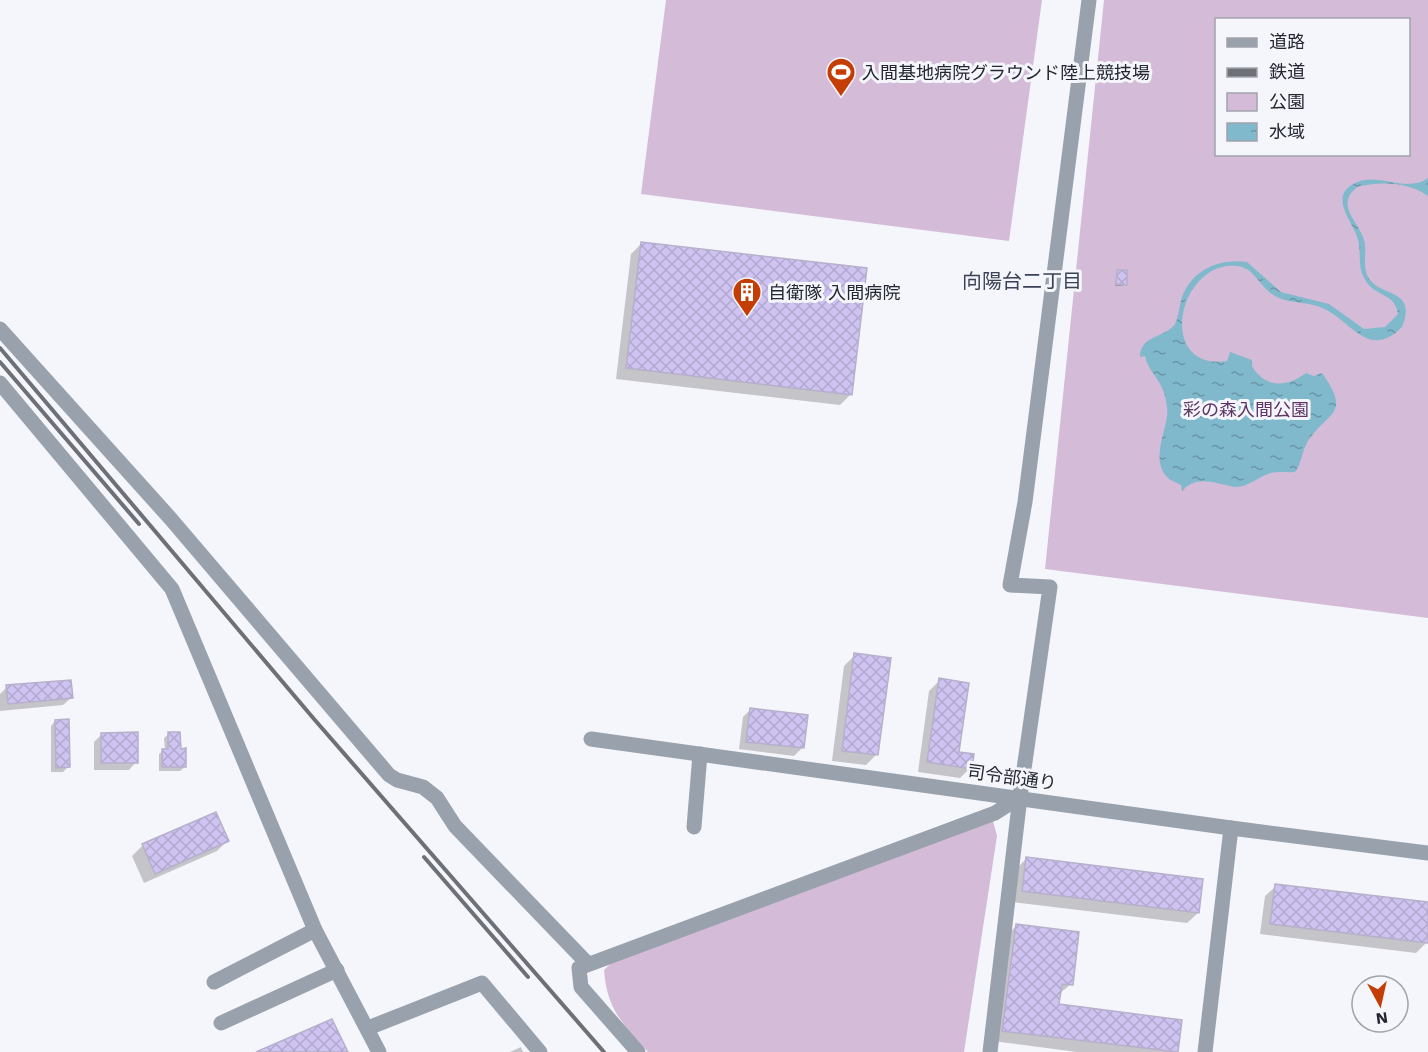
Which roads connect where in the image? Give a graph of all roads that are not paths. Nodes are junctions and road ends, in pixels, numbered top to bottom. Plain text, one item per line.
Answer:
1 (1089, 0) edge
2 (0, 329) edge
3 (0, 383) edge
4 (591, 739) dead end
5 (700, 754) junction
6 (1020, 797) junction
7 (694, 827) dead end
8 (1231, 828) junction
9 (1428, 853) edge
10 (315, 930) junction
11 (587, 963) junction
12 (337, 970) junction
13 (214, 982) dead end
14 (221, 1023) dead end
15 (368, 1028) junction
16 (379, 1052) edge
17 (540, 1052) edge
18 (638, 1052) edge
19 (990, 1052) edge
20 (1205, 1052) edge

1 - 6 lane
2 - 11 lane
3 - 10 lane
4 - 5 lane, 司令部通り
5 - 6 lane, 司令部通り
5 - 7 lane
6 - 8 lane, 司令部通り
6 - 11 lane
6 - 19 lane
8 - 9 lane, 司令部通り
8 - 20 lane
10 - 12 lane
10 - 13 lane
11 - 18 lane
12 - 14 lane
12 - 15 lane
15 - 16 lane
15 - 17 lane

